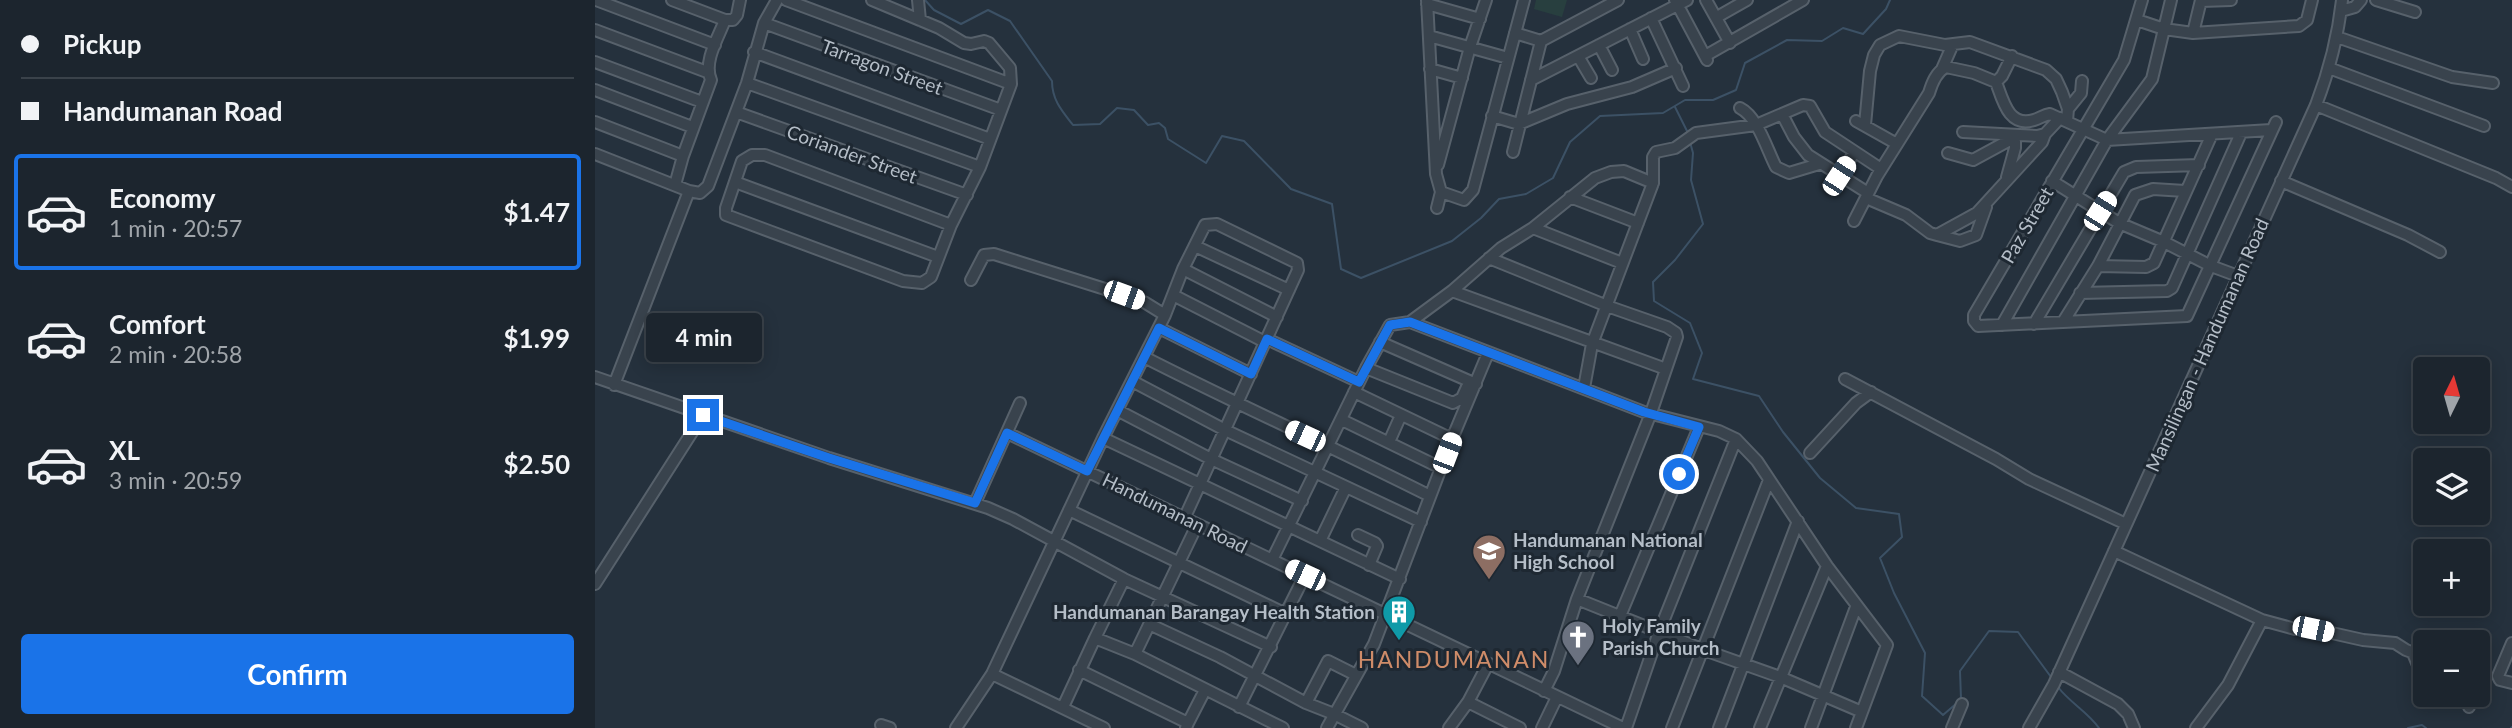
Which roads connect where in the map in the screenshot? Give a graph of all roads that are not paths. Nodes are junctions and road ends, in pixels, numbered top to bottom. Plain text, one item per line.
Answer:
1 (596, 0) edge
2 (672, 0) edge
3 (740, 0) edge
4 (777, 0) edge
5 (786, 0) edge
6 (873, 0) edge
7 (918, 0) edge
8 (1486, 0) edge
9 (1619, 0) edge
10 (1706, 0) edge
11 (1747, 0) edge
12 (1803, 0) edge
13 (2142, 0) edge
14 (2171, 0) edge
15 (2231, 0) edge
16 (2312, 0) edge
17 (2361, 0) edge
18 (2376, 0) edge
19 (1521, 1) edge
20 (2201, 1) edge
21 (1427, 2) edge
22 (1680, 2) edge
23 (886, 3) edge
24 (2341, 6) edge
25 (2415, 12) dead end
26 (1717, 16) junction
27 (1651, 18) junction
28 (1480, 19) junction
29 (725, 20) junction
30 (920, 20) junction
31 (2137, 20) junction
32 (764, 23) junction
33 (1630, 29) junction
34 (2164, 29) junction
35 (595, 30) edge
36 (1515, 33) junction
37 (2193, 33) junction
38 (1429, 36) junction
39 (2337, 37) junction
40 (1541, 41) junction
41 (1730, 43) junction
42 (1953, 44) junction
43 (715, 45) junction
44 (1599, 45) junction
45 (1470, 47) junction
46 (754, 52) junction
47 (1578, 56) junction
48 (2013, 57) junction
49 (1508, 58) junction
50 (1643, 59) dead end
51 (595, 62) edge
52 (1676, 68) junction
53 (2329, 68) junction
54 (1430, 69) junction
55 (1942, 69) junction
56 (1612, 70) dead end
57 (707, 72) junction
58 (1462, 78) junction
59 (1591, 78) dead end
60 (1531, 80) junction
61 (2082, 81) dead end
62 (1996, 82) junction
63 (747, 83) junction
64 (1011, 83) junction
65 (2493, 83) dead end
66 (1683, 86) dead end
67 (595, 90) edge
68 (702, 102) junction
69 (2316, 106) junction
70 (1740, 108) dead end
71 (2068, 109) junction
72 (1001, 110) junction
73 (736, 112) junction
74 (1782, 114) junction
75 (1492, 116) junction
76 (2064, 120) junction
77 (595, 122) edge
78 (1519, 124) junction
79 (1756, 125) junction
80 (2484, 125) dead end
81 (692, 127) junction
82 (2084, 130) junction
83 (1963, 132) dead end
84 (2241, 133) junction
85 (2045, 134) junction
86 (2212, 134) junction
87 (2017, 137) junction
88 (991, 139) junction
89 (2107, 140) junction
90 (1897, 144) junction
91 (1513, 152) dead end
92 (595, 153) edge
93 (1854, 153) junction
94 (1948, 153) dead end
95 (683, 156) junction
96 (1819, 164) junction
97 (2199, 165) junction
98 (980, 167) junction
99 (1881, 169) junction
100 (1436, 174) junction
101 (1839, 176) junction
102 (2007, 179) junction
103 (2052, 181) junction
104 (2281, 181) junction
105 (735, 182) junction
106 (1653, 183) junction
107 (675, 185) junction
108 (2512, 187) edge
109 (689, 191) junction
110 (2185, 191) junction
111 (1441, 192) junction
112 (967, 195) junction
113 (1867, 196) junction
114 (2076, 196) junction
115 (1570, 197) junction
116 (1986, 205) junction
117 (1437, 208) dead end
118 (2100, 211) junction
119 (1854, 221) dead end
120 (1638, 223) junction
121 (2119, 223) junction
122 (951, 225) junction
123 (1533, 228) junction
124 (1937, 235) junction
125 (2164, 242) junction
126 (1195, 246) junction
127 (2440, 252) dead end
128 (2188, 254) junction
129 (938, 257) junction
130 (1489, 258) junction
131 (1622, 263) junction
132 (2098, 266) junction
133 (2211, 266) junction
134 (1184, 269) junction
135 (2238, 276) junction
136 (971, 280) dead end
137 (1289, 290) junction
138 (1452, 291) junction
139 (2080, 293) junction
140 (1173, 295) junction
141 (1607, 306) junction
142 (1165, 315) junction
143 (1277, 317) junction
144 (1410, 322) junction
145 (2063, 322) junction
146 (2034, 324) junction
147 (2002, 325) junction
148 (1159, 328) junction
149 (1266, 341) junction
150 (1380, 342) junction
151 (1592, 344) junction
152 (1489, 353) junction
153 (1144, 357) junction
154 (1366, 368) junction
155 (1666, 369) junction
156 (1251, 374) junction
157 (595, 377) edge
158 (1845, 379) dead end
159 (1132, 381) junction
160 (1473, 383) junction
161 (614, 385) junction
162 (1357, 387) junction
163 (1584, 388) junction
164 (1871, 392) junction
165 (1020, 403) dead end
166 (1236, 404) junction
167 (1117, 410) junction
168 (1651, 413) junction
169 (703, 415) junction
170 (1401, 415) junction
171 (1342, 420) junction
172 (1699, 427) junction
173 (1225, 429) junction
174 (1007, 433) junction
175 (1103, 438) junction
176 (1452, 439) junction
177 (1736, 439) junction
178 (1389, 442) junction
179 (1328, 446) junction
180 (1810, 453) dead end
181 (1211, 459) junction
182 (1441, 468) junction
183 (1087, 471) junction
184 (1317, 472) junction
185 (1769, 480) junction
186 (1199, 485) junction
187 (1346, 487) junction
188 (1430, 496) junction
189 (1302, 501) junction
190 (975, 503) junction
191 (1069, 510) junction
192 (1184, 519) junction
193 (1421, 522) junction
194 (1798, 522) junction
195 (2126, 524) junction
196 (1197, 525) junction
197 (1289, 526) junction
198 (1359, 535) dead end
199 (1054, 541) junction
200 (1320, 541) junction
201 (2114, 551) junction
202 (1272, 560) junction
203 (1179, 564) junction
204 (1369, 565) junction
205 (1827, 566) junction
206 (1305, 575) junction
207 (1124, 579) junction
208 (1400, 579) junction
209 (595, 584) edge
210 (1164, 596) junction
211 (1577, 599) junction
212 (1856, 607) junction
213 (1286, 614) junction
214 (1386, 615) junction
215 (1621, 616) junction
216 (2262, 620) junction
217 (1150, 625) junction
218 (1659, 632) junction
219 (1095, 638) junction
220 (2512, 643) edge
221 (1271, 647) junction
222 (1704, 650) junction
223 (2413, 653) edge
224 (1135, 654) junction
225 (1488, 664) junction
226 (1745, 664) junction
227 (1079, 670) junction
228 (992, 674) junction
229 (1356, 675) junction
230 (1256, 676) junction
231 (2057, 676) junction
232 (1780, 677) junction
233 (2512, 683) edge
234 (1205, 690) junction
235 (1544, 691) junction
236 (1557, 697) junction
237 (1823, 697) junction
238 (1468, 702) junction
239 (1306, 704) junction
240 (1962, 704) dead end
241 (1063, 707) junction
242 (1239, 707) junction
243 (1862, 712) junction
244 (1334, 714) junction
245 (1187, 725) edge
246 (956, 728) edge
247 (1104, 728) edge
248 (1283, 728) edge
249 (1327, 728) edge
250 (1362, 728) edge
251 (1449, 728) edge
252 (1520, 728) edge
253 (1542, 728) edge
254 (1624, 728) edge
255 (1672, 728) edge
256 (1719, 728) edge
257 (1760, 728) edge
258 (1811, 728) edge
259 (1856, 728) edge
260 (1952, 728) edge
261 (2029, 728) edge
262 (2134, 728) edge
263 (2196, 728) edge

1 - 43 street
2 - 29 street
3 - 29 street
4 - 32 street
5 - 64 street
6 - 23 street
7 - 30 street
8 - 28 street
9 - 40 street
10 - 26 street
11 - 26 street
12 - 41 street
13 - 31 street, Paz Street
14 - 34 street
15 - 20 street
16 - 37 street
17 - 24 street
18 - 25 street
19 - 36 street
20 - 37 street
21 - 28 street
21 - 38 street
22 - 27 street
22 - 41 street
23 - 30 street
24 - 39 street, Mansilingan - Handumanan Road
26 - 41 street
27 - 33 street
27 - 52 street
28 - 45 street
29 - 43 street
30 - 64 street
31 - 34 street
31 - 82 street, Paz Street
32 - 46 street
32 - 72 street, Tarragon Street
33 - 44 street
33 - 50 street
34 - 37 street
34 - 89 street
35 - 57 street
36 - 40 street
36 - 49 street
38 - 45 street
38 - 54 street
39 - 53 street, Mansilingan - Handumanan Road
39 - 65 street
40 - 60 street
42 - 48 street
42 - 55 street
42 - 90 street
43 - 57 street
44 - 47 street
44 - 56 street
45 - 49 street
45 - 58 street
46 - 63 street
46 - 88 street
47 - 59 street
47 - 60 street
48 - 62 street
48 - 71 street
49 - 75 street
51 - 68 street
52 - 66 street
52 - 78 street
53 - 69 street, Mansilingan - Handumanan Road
53 - 80 street
54 - 58 street
54 - 100 street
55 - 62 street
55 - 90 street
57 - 68 street
58 - 100 street
60 - 78 street
61 - 71 street
62 - 76 street
63 - 73 street
63 - 98 street
64 - 72 street
67 - 81 street
68 - 81 street
69 - 104 street, Mansilingan - Handumanan Road
69 - 108 street
70 - 79 street
71 - 76 street
72 - 88 street
73 - 109 street
73 - 112 street, Coriander Street
74 - 79 street
74 - 93 street
74 - 96 street
75 - 78 street
75 - 111 street
76 - 82 street
76 - 85 street
77 - 95 street
78 - 91 street
79 - 96 street
79 - 106 street
81 - 95 street
82 - 89 street
82 - 103 street, Paz Street
83 - 87 street
84 - 86 street
84 - 128 street
84 - 133 street
85 - 87 street
85 - 102 street
86 - 89 street
86 - 97 street
87 - 94 street
87 - 102 street
88 - 98 street
89 - 114 street
90 - 99 street
92 - 107 street
93 - 99 street
93 - 101 street
95 - 107 street
96 - 101 street
97 - 110 street
97 - 118 street
98 - 112 street
99 - 113 street
100 - 111 street
101 - 113 street
102 - 116 street
103 - 114 street
103 - 147 street, Paz Street
104 - 127 street
104 - 135 street, Mansilingan - Handumanan Road
105 - 122 street
105 - 129 street
105 - 129 street
106 - 115 street
106 - 120 street
107 - 109 street
109 - 161 street
110 - 121 street
110 - 125 street
111 - 117 street
112 - 122 street
113 - 119 street
113 - 124 street
114 - 118 street
114 - 147 street
115 - 120 street
115 - 123 street
116 - 124 street
116 - 124 street
118 - 121 street
118 - 146 street
120 - 131 street
121 - 125 street
121 - 132 street
122 - 129 street
123 - 130 street
123 - 131 street
125 - 128 street
125 - 132 street
126 - 134 street
126 - 137 street
126 - 137 street
128 - 133 street
128 - 139 street
130 - 138 street
130 - 141 street
131 - 141 street
132 - 139 street
133 - 135 street
133 - 145 street
134 - 140 street
134 - 143 street
135 - 195 street, Mansilingan - Handumanan Road
136 - 142 street
137 - 143 street
138 - 144 street
138 - 151 street
139 - 145 street
140 - 142 street
140 - 149 street
141 - 151 street
141 - 155 street
142 - 148 street
143 - 149 street
144 - 150 street
144 - 152 street
145 - 146 street
146 - 147 street
148 - 153 street
148 - 156 street
149 - 156 street
149 - 162 street
150 - 154 street
150 - 160 street
151 - 155 street
151 - 163 street
152 - 160 street
152 - 163 street
153 - 159 street
153 - 166 street
154 - 160 street
154 - 162 street
155 - 168 street
156 - 166 street
157 - 161 street
158 - 164 street
159 - 167 street
159 - 173 street
160 - 176 street
161 - 169 street
162 - 170 street
162 - 171 street
163 - 168 street
164 - 180 street
164 - 195 street
165 - 174 street
166 - 173 street
166 - 179 street
167 - 175 street
167 - 181 street
168 - 172 street
168 - 211 street
169 - 190 street
169 - 209 street
170 - 176 street
170 - 178 street
171 - 178 street
171 - 179 street
172 - 177 street
172 - 215 street
173 - 181 street
173 - 184 street
174 - 183 street
174 - 190 street
175 - 183 street
175 - 186 street
176 - 182 street
177 - 185 street
177 - 218 street
178 - 182 street
179 - 184 street
179 - 188 street
181 - 186 street
181 - 189 street
182 - 188 street
183 - 191 street, Handumanan Road
183 - 192 street, Handumanan Road
184 - 187 street
184 - 189 street
185 - 194 street
185 - 222 street
186 - 192 street
186 - 197 street
187 - 193 street
187 - 200 street
188 - 193 street
189 - 197 street
190 - 199 street
191 - 199 street, Handumanan Road
191 - 203 street
192 - 196 street, Handumanan Road
193 - 208 street
194 - 205 street
194 - 226 street
195 - 201 street, Mansilingan - Handumanan Road
196 - 202 street, Handumanan Road
196 - 203 street
197 - 200 street
197 - 202 street
198 - 204 street
199 - 207 street
199 - 228 street, Handumanan Road
200 - 204 street
201 - 216 street
201 - 231 street, Mansilingan - Handumanan Road
202 - 206 street, Handumanan Road
203 - 210 street
203 - 213 street
204 - 208 street
205 - 212 street
205 - 232 street
206 - 213 street
206 - 214 street, Handumanan Road
207 - 210 street
207 - 219 street
208 - 214 street
210 - 217 street
210 - 221 street
211 - 215 street
211 - 235 street
212 - 237 street
212 - 243 street
213 - 221 street
214 - 225 street, Handumanan Road
214 - 229 street
215 - 218 street
216 - 223 street
216 - 263 street
217 - 224 street
217 - 230 street
218 - 222 street
218 - 254 street
219 - 224 street
219 - 227 street
220 - 233 street
221 - 230 street
222 - 226 street
222 - 255 street
224 - 234 street
225 - 235 street, Handumanan Road
225 - 238 street
226 - 232 street
226 - 256 street
227 - 241 street
227 - 245 street
228 - 241 street
228 - 246 street, Handumanan Road
229 - 239 street
229 - 244 street
230 - 239 street
230 - 242 street
231 - 261 street, Mansilingan - Handumanan Road
231 - 262 street
232 - 237 street
232 - 257 street
234 - 242 street
234 - 245 street
235 - 236 street, Handumanan Road
236 - 253 street
236 - 254 street, Handumanan Road
237 - 243 street
237 - 258 street
238 - 251 street
238 - 252 street
239 - 244 street
240 - 260 street
241 - 247 street
242 - 248 street
243 - 259 street
244 - 249 street
244 - 250 street

